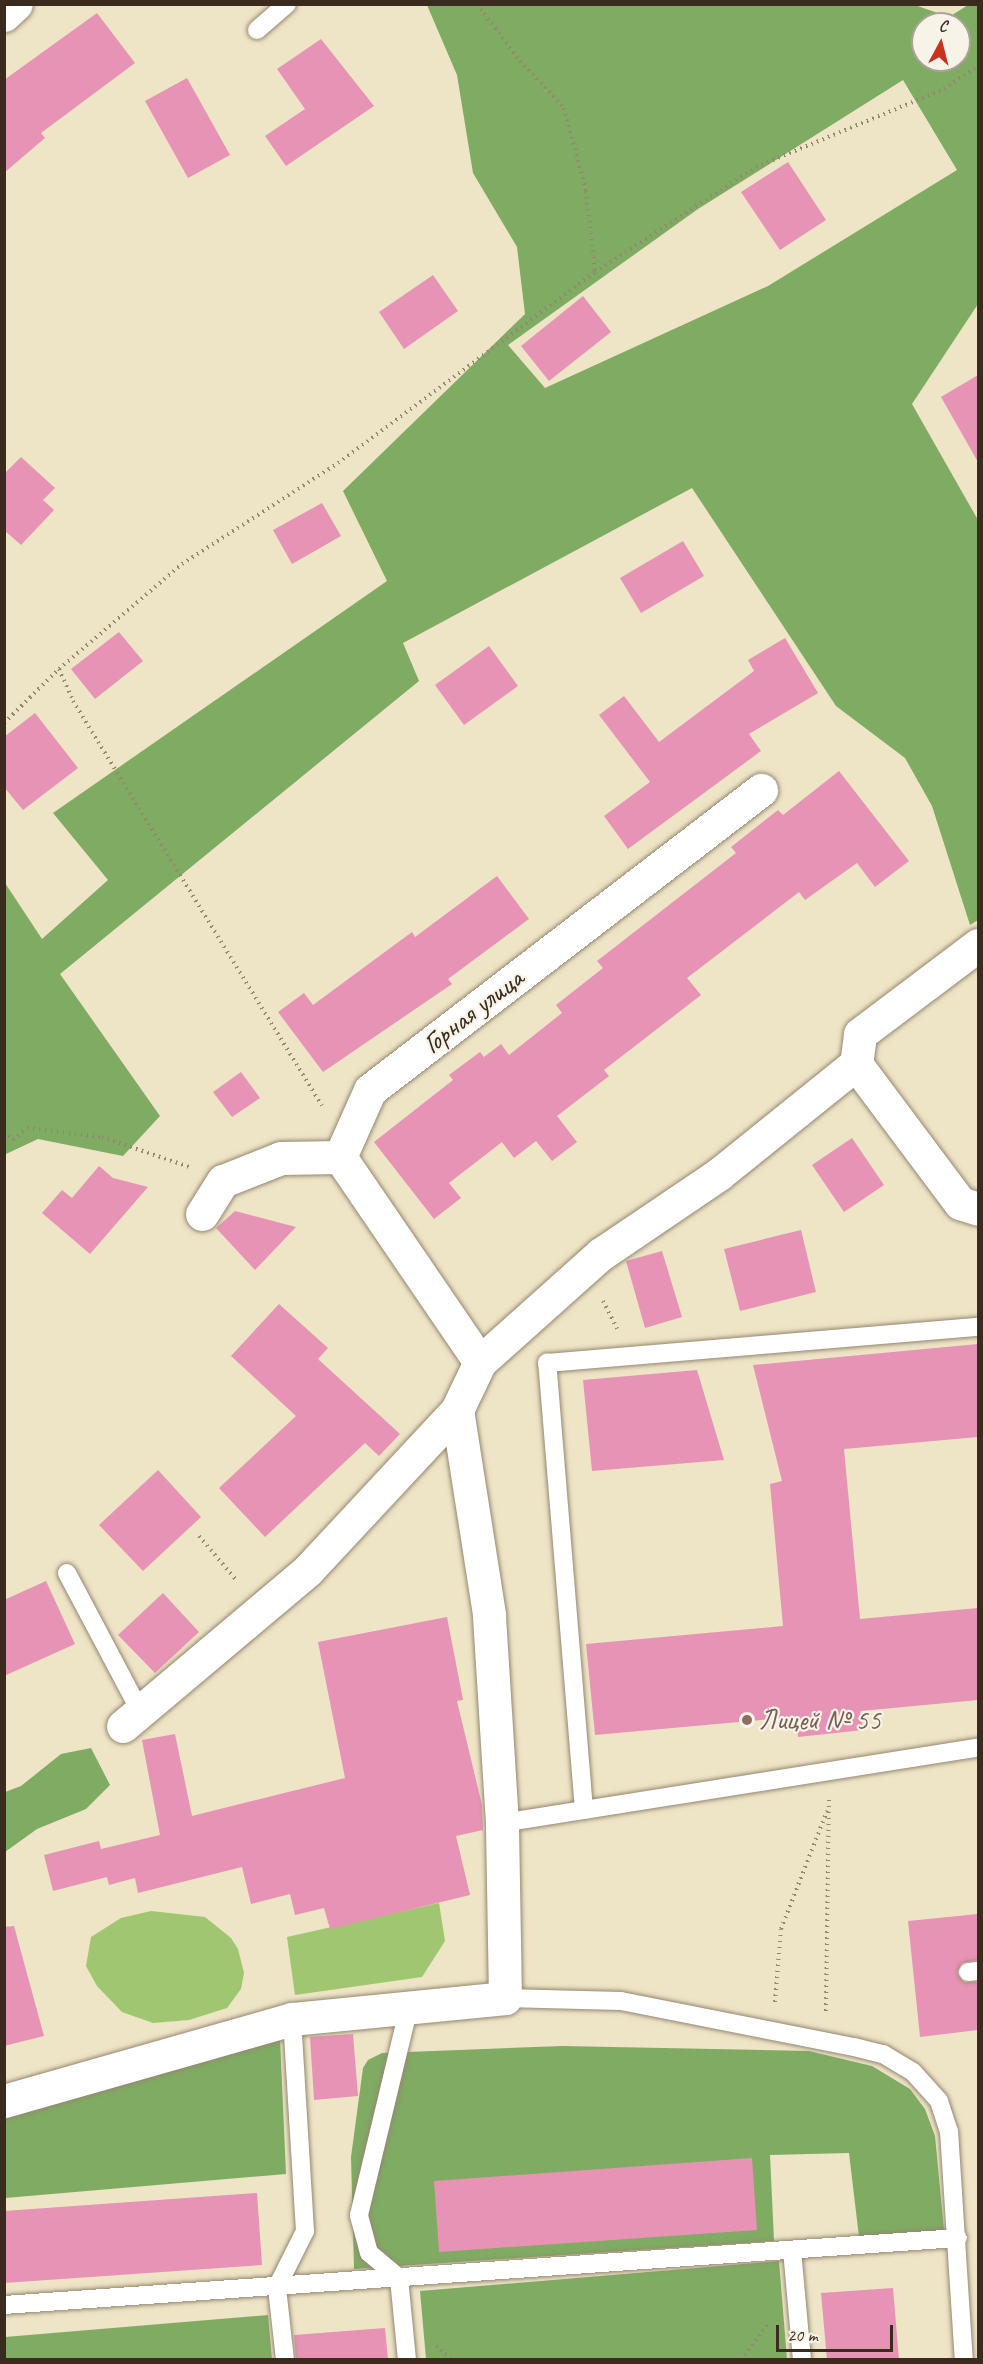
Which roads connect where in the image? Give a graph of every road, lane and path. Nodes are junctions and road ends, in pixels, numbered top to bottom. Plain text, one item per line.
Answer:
1 (16, 4) edge
2 (287, 4) edge
3 (477, 4) edge
4 (4, 15) edge
5 (257, 30) dead end
6 (978, 66) edge
7 (596, 272) junction
8 (59, 669) junction
9 (4, 723) edge
10 (761, 790) dead end
11 (978, 945) edge
12 (856, 1064) junction
13 (4, 1131) edge
14 (340, 1157) junction
15 (224, 1180) junction
16 (978, 1209) edge
17 (202, 1214) dead end
18 (601, 1254) junction
19 (978, 1327) edge
20 (623, 1356) junction
21 (480, 1362) junction
22 (457, 1410) junction
23 (199, 1536) dead end
24 (67, 1572) dead end
25 (261, 1610) junction
26 (132, 1718) joint
27 (978, 1748) edge
28 (831, 1772) junction
29 (829, 1808) junction
30 (584, 1810) junction
31 (502, 1823) junction
32 (505, 1998) junction
33 (409, 2007) junction
34 (292, 2019) junction
35 (772, 2031) junction
36 (825, 2041) junction
37 (4, 2101) edge
38 (958, 2238) junction
39 (792, 2250) junction
40 (399, 2278) junction
41 (277, 2287) junction
42 (4, 2305) edge
43 (285, 2360) edge
44 (407, 2360) edge
45 (802, 2360) edge
46 (964, 2360) edge

1 - 4 street
2 - 5 lane
3 - 7 path
6 - 7 path
7 - 8 path
8 - 9 path
8 - 14 path
10 - 14 street, Горная улица
11 - 12 street
12 - 16 street
12 - 18 street
13 - 15 path
14 - 15 street
14 - 21 street
15 - 17 street
18 - 20 path
18 - 21 street
19 - 20 lane
20 - 30 lane
21 - 22 street
22 - 25 street
22 - 31 street
23 - 25 path
24 - 26 lane
25 - 26 street
27 - 28 lane
28 - 29 path
28 - 30 lane
29 - 35 path
29 - 36 path
30 - 31 lane
31 - 32 street
32 - 33 street
32 - 35 lane
33 - 34 street
33 - 40 lane
34 - 37 street
34 - 41 lane
35 - 36 lane
36 - 38 lane
38 - 39 lane
38 - 46 lane
39 - 40 lane
39 - 45 lane
40 - 41 lane
40 - 44 lane
41 - 42 lane
41 - 43 lane

